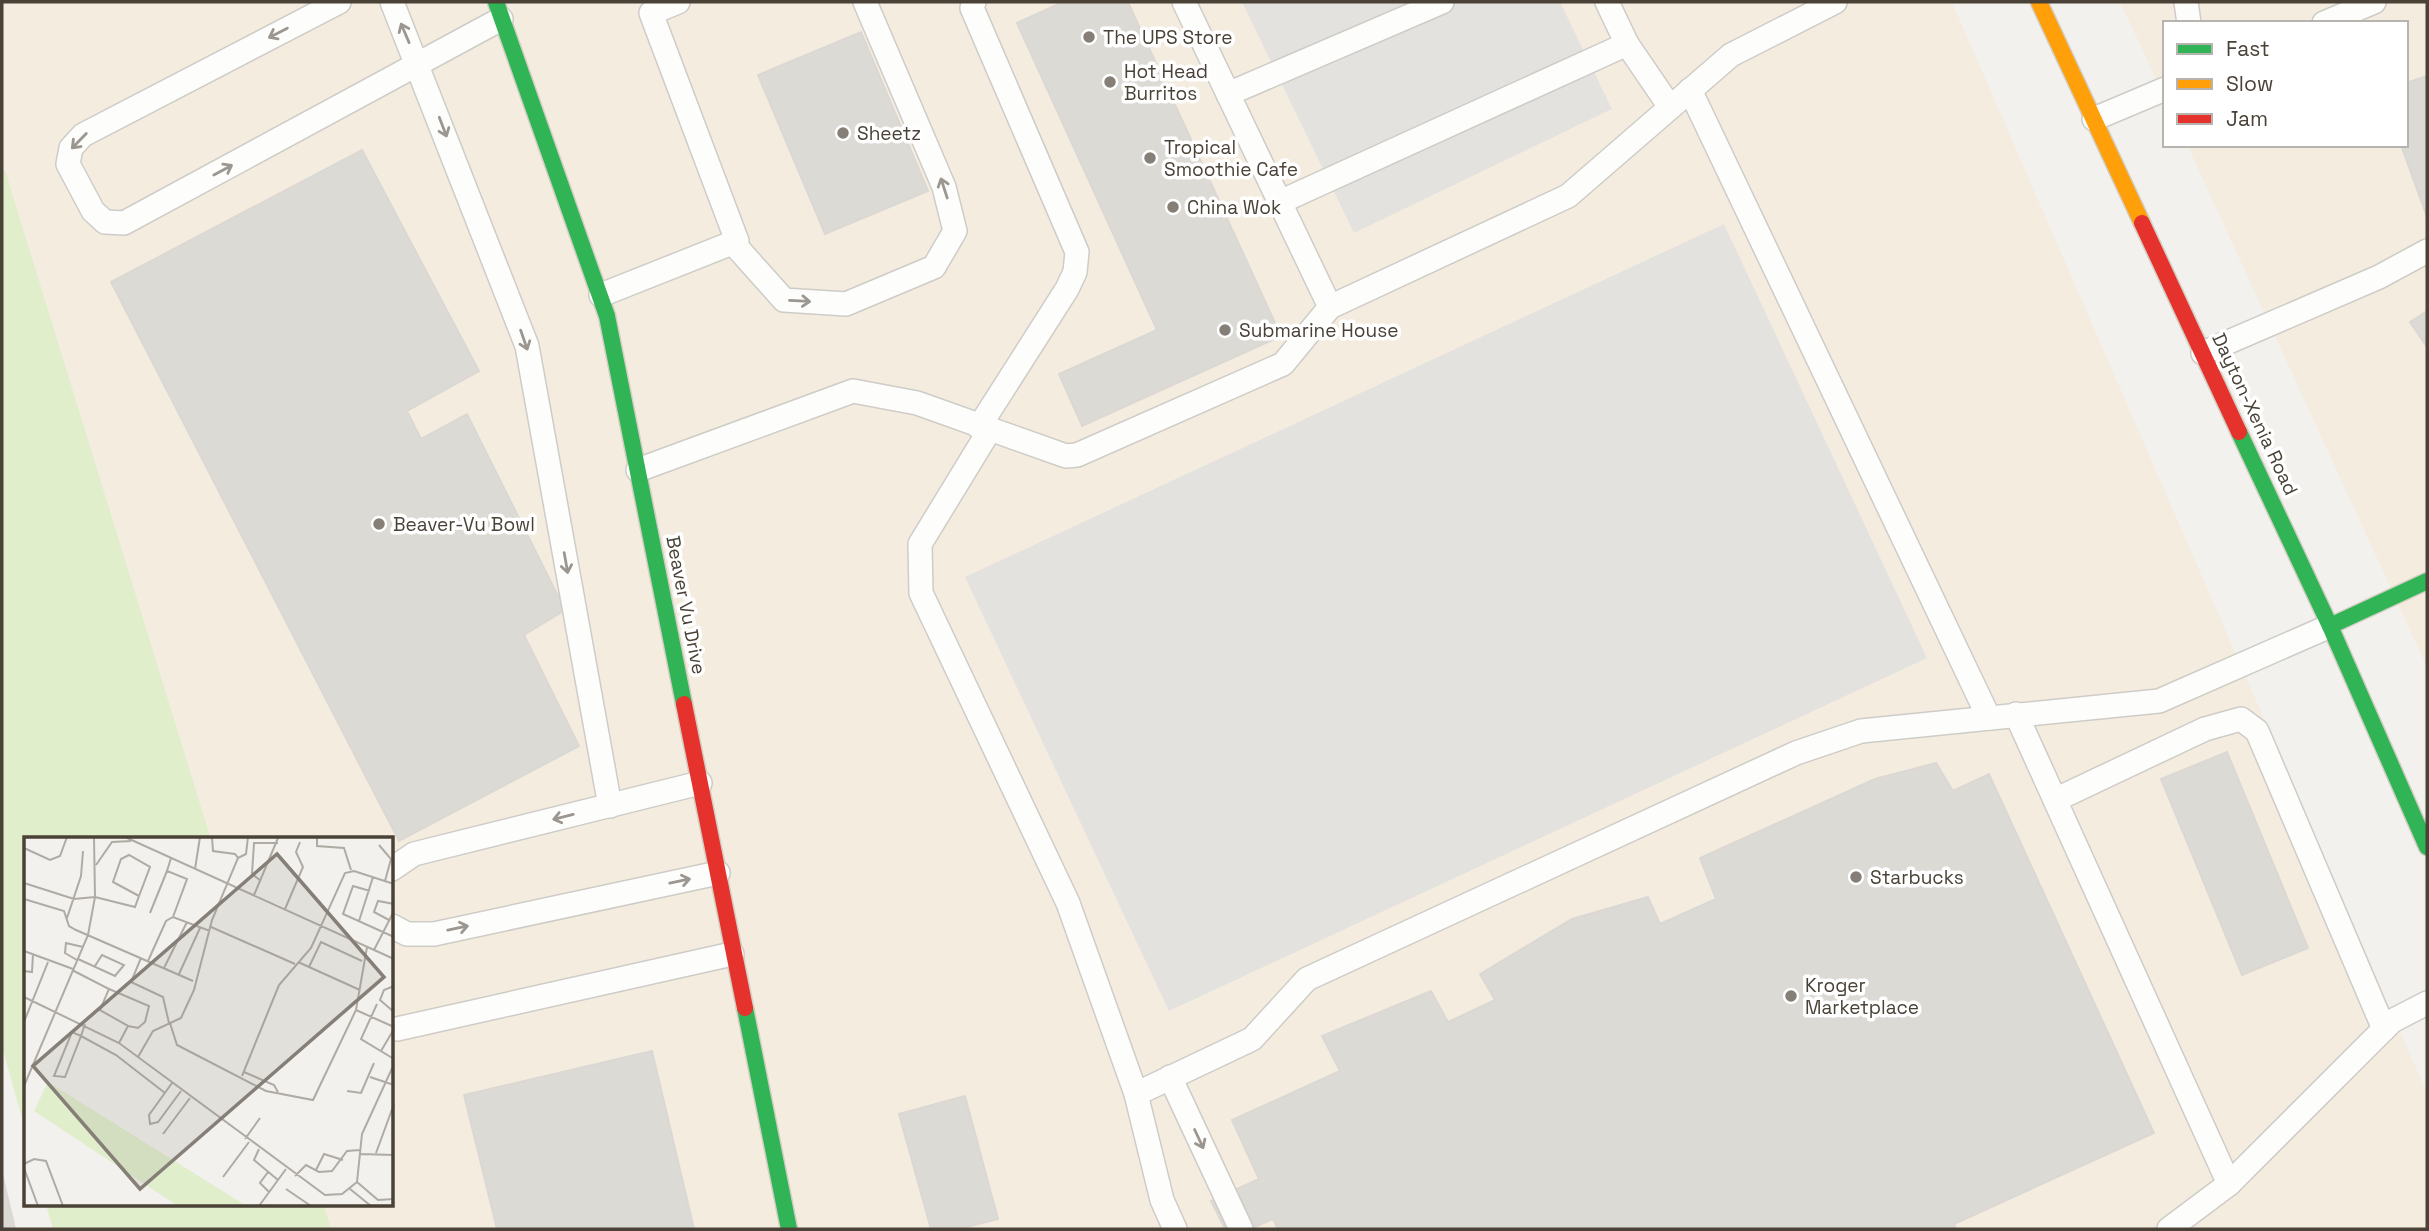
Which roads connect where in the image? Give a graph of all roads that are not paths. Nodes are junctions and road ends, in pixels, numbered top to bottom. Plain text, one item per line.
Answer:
1 (339, 2) edge
2 (392, 2) edge
3 (678, 2) edge
4 (865, 2) edge
5 (974, 2) edge
6 (1184, 2) edge
7 (1442, 2) edge
8 (1607, 2) edge
9 (1835, 2) edge
10 (2039, 2) edge
11 (2186, 2) edge
12 (2374, 2) edge
13 (499, 10) edge
14 (2189, 21) edge
15 (2329, 21) edge
16 (1627, 44) junction
17 (418, 64) junction
18 (1690, 90) junction
19 (2163, 90) edge
20 (1228, 94) junction
21 (1670, 107) junction
22 (2094, 119) junction
23 (1280, 202) junction
24 (733, 243) junction
25 (2427, 251) edge
26 (601, 295) junction
27 (1330, 307) junction
28 (2203, 353) junction
29 (984, 429) junction
30 (638, 470) junction
31 (2427, 581) edge
32 (2330, 626) junction
33 (2016, 714) junction
34 (1989, 718) junction
35 (700, 783) junction
36 (2055, 800) junction
37 (610, 806) junction
38 (2427, 847) edge
39 (394, 868) edge
40 (718, 873) junction
41 (394, 927) edge
42 (732, 954) junction
43 (2427, 1003) edge
44 (397, 1029) dead end
45 (2384, 1029) junction
46 (1170, 1077) junction
47 (1136, 1094) junction
48 (2229, 1184) junction
49 (789, 1229) edge
50 (1175, 1229) edge
51 (1241, 1229) edge
52 (2169, 1229) edge

1 -> 17 lane
17 -> 2 lane
3 - 24 lane
24 -> 4 lane
5 - 29 lane
6 - 20 lane
7 - 20 lane
8 - 16 lane
9 - 18 lane
10 - 22 street, Dayton-Xenia Road
11 - 14 lane
12 - 15 lane
13 - 17 lane
13 - 26 street, Beaver Vu Drive
16 - 21 lane
16 - 23 lane
17 -> 37 lane
18 - 21 lane
18 - 34 lane
19 - 22 lane
20 - 23 lane
21 - 27 lane
22 - 28 street, Dayton-Xenia Road
23 - 27 lane
24 - 26 lane
25 - 28 lane
26 - 30 street, Beaver Vu Drive
27 - 29 lane
28 - 32 street, Dayton-Xenia Road
29 - 30 lane
29 - 47 lane
30 - 35 street, Beaver Vu Drive
31 - 32 street
32 - 33 lane
32 - 38 street, Dayton-Xenia Road
33 - 34 lane
33 - 36 lane
34 - 46 lane
35 - 37 lane
35 - 40 street, Beaver Vu Drive
36 - 45 lane
36 - 48 lane
37 -> 39 lane
41 -> 40 lane
40 - 42 street, Beaver Vu Drive
42 - 44 lane
42 - 49 street, Beaver Vu Drive
43 - 45 lane
45 - 48 lane
46 - 47 lane
46 -> 51 lane
47 - 50 lane
48 - 52 lane

